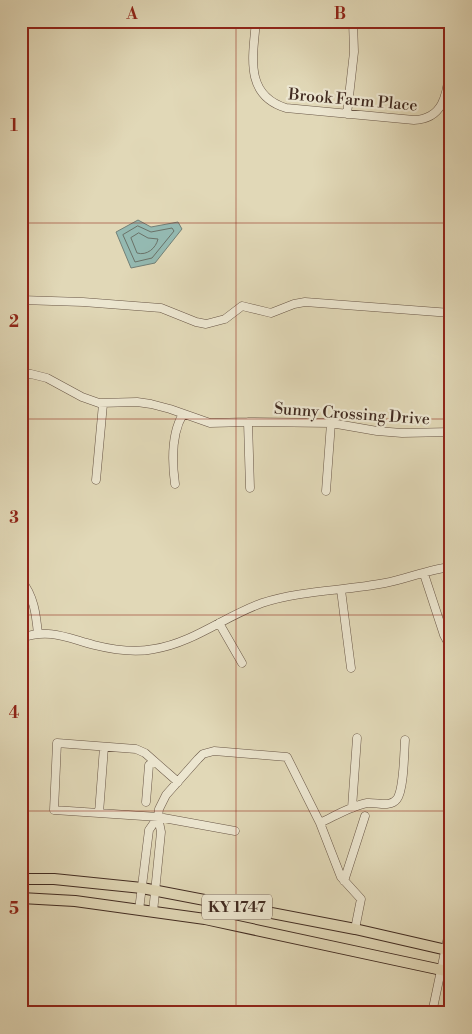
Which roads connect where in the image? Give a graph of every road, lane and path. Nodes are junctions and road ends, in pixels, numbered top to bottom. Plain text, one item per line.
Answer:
1 (256, 21) edge
2 (353, 21) edge
3 (450, 64) edge
4 (347, 114) junction
5 (21, 300) edge
6 (451, 313) edge
7 (21, 374) edge
8 (103, 404) junction
9 (183, 414) junction
10 (248, 422) junction
11 (331, 423) junction
12 (451, 432) edge
13 (96, 480) dead end
14 (175, 484) dead end
15 (250, 488) dead end
16 (326, 491) dead end
17 (451, 567) edge
18 (424, 574) junction
19 (21, 580) edge
20 (341, 590) junction
21 (219, 623) junction
22 (38, 634) junction
23 (21, 638) edge
24 (451, 648) edge
25 (242, 663) dead end
26 (350, 668) dead end
27 (357, 738) dead end
28 (405, 740) dead end
29 (104, 747) junction
30 (154, 761) junction
31 (178, 782) junction
32 (146, 802) dead end
33 (352, 808) junction
34 (99, 813) junction
35 (365, 816) dead end
36 (158, 817) junction
37 (320, 823) junction
38 (234, 832) dead end
39 (21, 879) edge
40 (344, 881) junction
41 (142, 888) junction
42 (155, 891) junction
43 (21, 898) edge
44 (139, 910) junction
45 (153, 912) junction
46 (451, 923) edge
47 (355, 929) junction
48 (448, 951) edge
49 (446, 971) edge
50 (432, 1013) edge

1 - 4 street, Brook Farm Place
2 - 4 street
3 - 4 street, Brook Farm Place
5 - 6 street
7 - 8 street, Sunny Crossing Drive
8 - 9 street, Sunny Crossing Drive
8 - 13 street
9 - 10 street, Sunny Crossing Drive
9 - 14 street
10 - 11 street, Sunny Crossing Drive
10 - 15 street
11 - 12 street, Sunny Crossing Drive
11 - 16 street
17 - 18 street
18 - 20 street
18 - 24 street
19 - 22 street
20 - 21 street
20 - 26 street
21 - 22 street
21 - 25 street
22 - 23 street
27 - 33 street
28 - 33 street
29 - 30 street
29 - 34 street
29 - 34 street
30 - 31 street
30 - 32 street
31 - 36 street
31 - 37 street
33 - 37 street
34 - 36 street
35 - 40 street
36 - 38 street
36 - 41 street
36 - 42 street
37 - 40 street
39 - 41 main road, KY 1747
40 - 47 street
41 - 42 main road, KY 1747
41 - 44 street
42 - 45 street
42 - 47 main road, KY 1747
43 - 44 main road, KY 1747
44 - 45 main road, KY 1747
45 - 49 main road, KY 1747
46 - 48 street
47 - 48 main road, KY 1747
48 - 49 street
49 - 50 street

